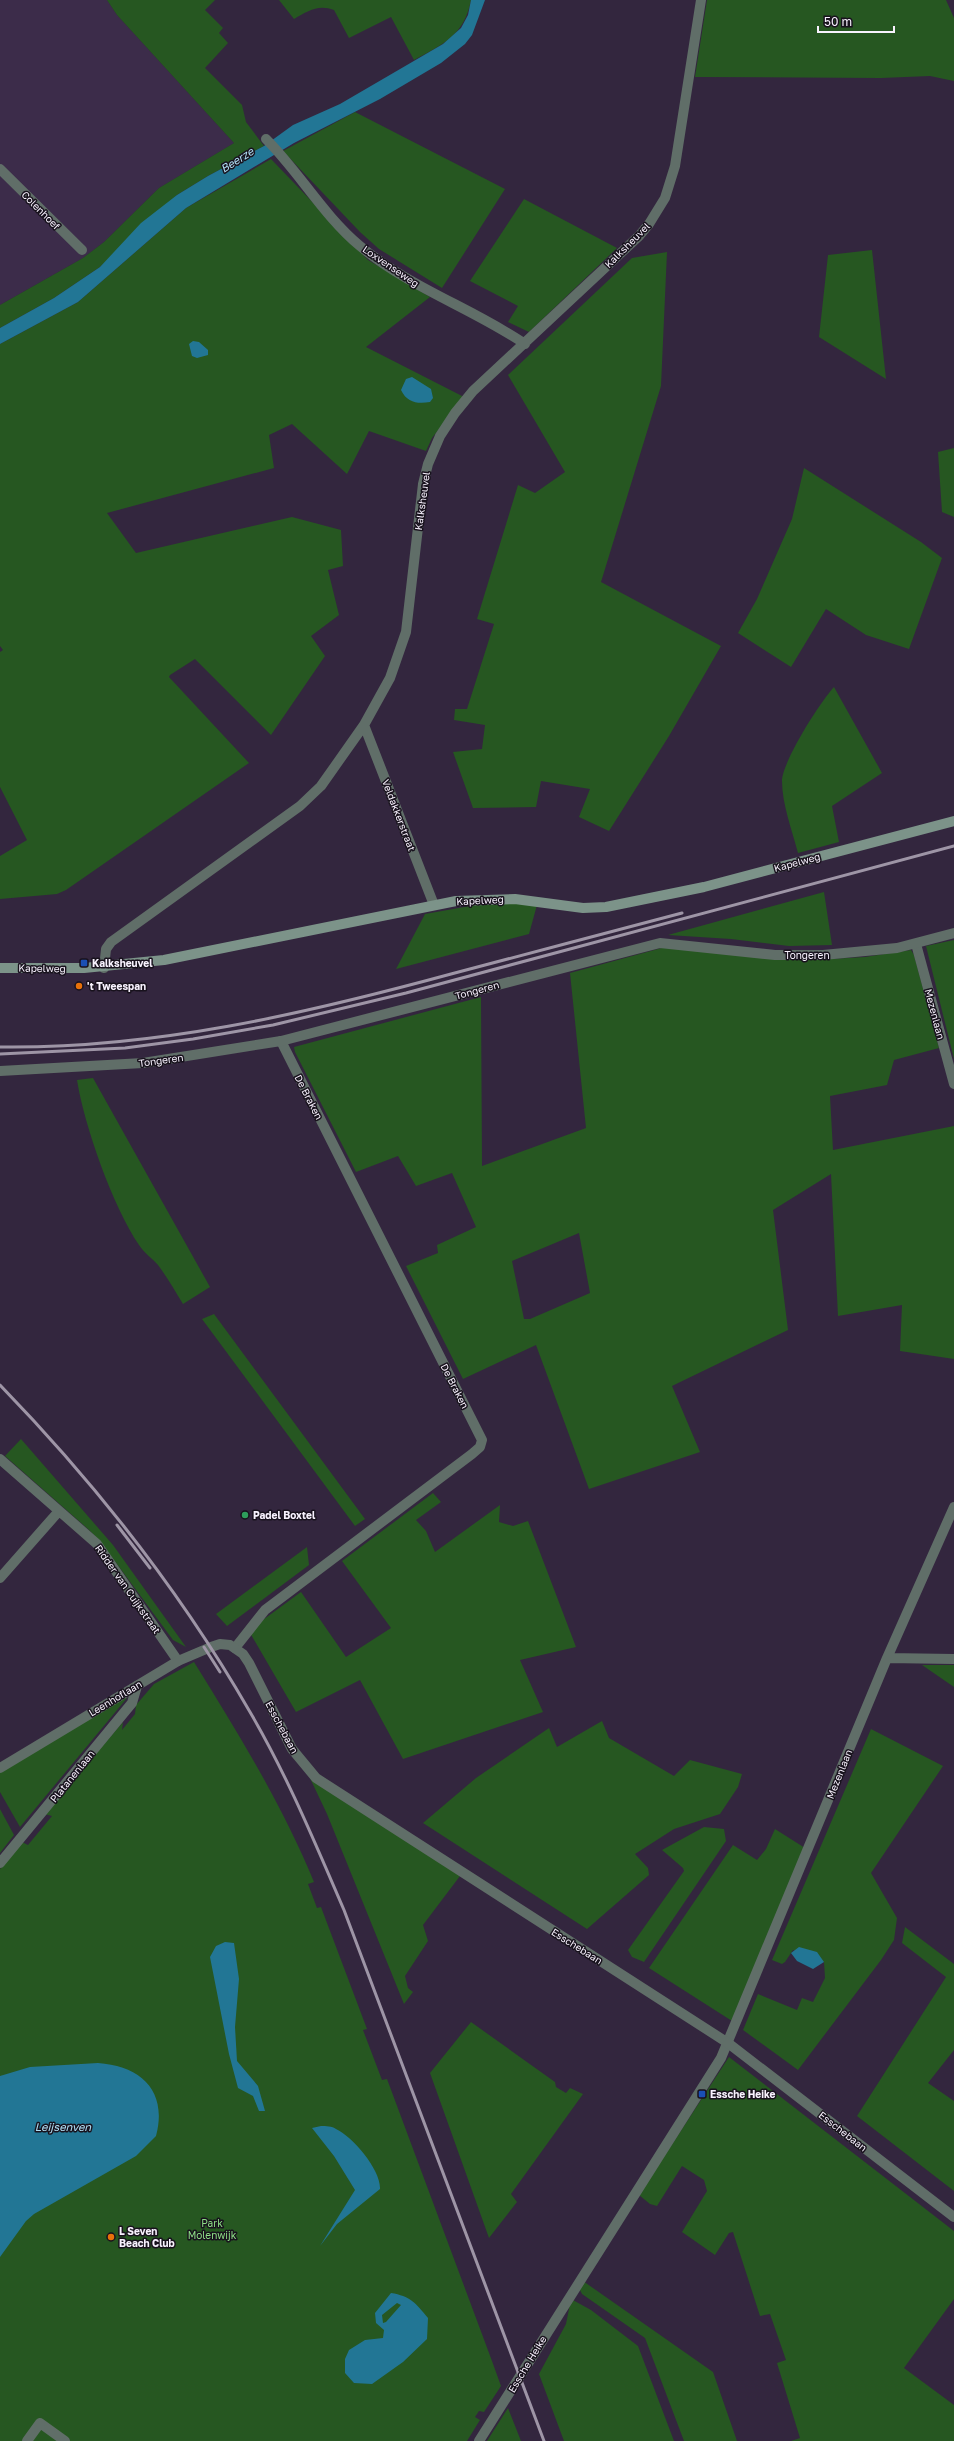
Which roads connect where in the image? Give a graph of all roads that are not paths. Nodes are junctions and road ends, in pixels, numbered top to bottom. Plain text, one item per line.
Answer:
1 (701, 0) edge
2 (267, 140) dead end
3 (0, 169) edge
4 (82, 250) dead end
5 (525, 344) junction
6 (364, 725) junction
7 (954, 821) edge
8 (434, 905) junction
9 (954, 933) edge
10 (916, 944) junction
11 (0, 968) edge
12 (104, 968) junction
13 (281, 1041) junction
14 (0, 1071) edge
15 (954, 1084) edge
16 (0, 1459) edge
17 (954, 1508) edge
18 (59, 1511) junction
19 (0, 1578) edge
20 (235, 1648) junction
21 (888, 1658) junction
22 (954, 1659) edge
23 (178, 1661) junction
24 (137, 1686) junction
25 (0, 1768) edge
26 (0, 1864) edge
27 (728, 2043) junction
28 (954, 2217) edge
29 (27, 2441) edge
30 (65, 2441) edge
31 (479, 2441) edge

1 - 5 street, Kalksheuvel
2 - 5 street, Loxvenseweg
3 - 4 street, Colenhoef
5 - 6 street, Kalksheuvel
6 - 8 street, Veldakkerstraat
6 - 12 street, Kalksheuvel
7 - 8 main road, Kapelweg
8 - 12 main road, Kapelweg
9 - 10 street, Tongeren
10 - 13 street, Tongeren
10 - 15 street, Mezenlaan
11 - 12 main road, Kapelweg
13 - 14 street, Tongeren
13 - 20 street, De Braken
16 - 18 street, Ridder van Cuijkstraat
17 - 21 street, Mezenlaan
18 - 19 street
18 - 23 street, Ridder van Cuijkstraat
20 - 23 street, Leenhoflaan
20 - 27 street, Esschebaan
21 - 22 street
21 - 27 street, Mezenlaan
23 - 24 street, Leenhoflaan
24 - 25 street, Leenhoflaan
24 - 26 street, Platanenlaan
27 - 28 street, Esschebaan
27 - 31 street, Essche Heike
29 - 30 street

